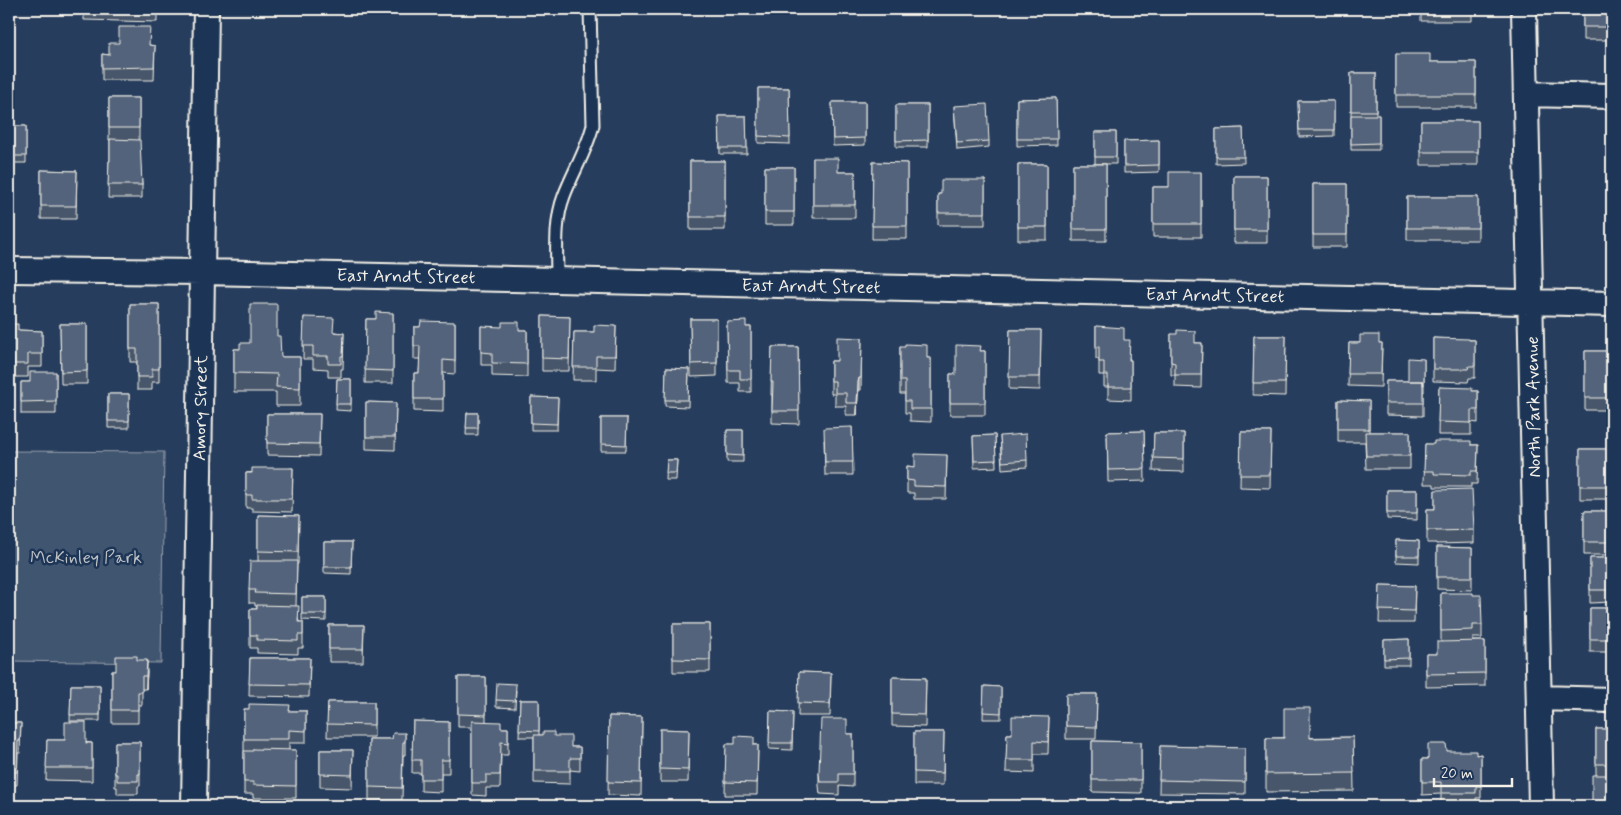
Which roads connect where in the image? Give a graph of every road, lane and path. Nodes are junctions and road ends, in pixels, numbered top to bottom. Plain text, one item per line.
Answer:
1 (206, 9) edge
2 (590, 9) edge
3 (1524, 9) edge
4 (1526, 94) junction
5 (1612, 96) edge
6 (9, 270) edge
7 (202, 272) junction
8 (556, 280) junction
9 (1531, 302) junction
10 (1612, 304) edge
11 (1538, 698) junction
12 (1612, 700) edge
13 (194, 806) edge
14 (1541, 806) edge

1 - 7 street, Amory Street
2 - 8 lane
3 - 4 street, North Park Avenue
4 - 5 street
4 - 9 street, North Park Avenue
6 - 7 street, East Arndt Street
7 - 8 street, East Arndt Street
7 - 13 street, Amory Street
8 - 9 street, East Arndt Street
9 - 10 street, East Arndt Street
9 - 11 street, North Park Avenue
11 - 12 street
11 - 14 street, North Park Avenue

